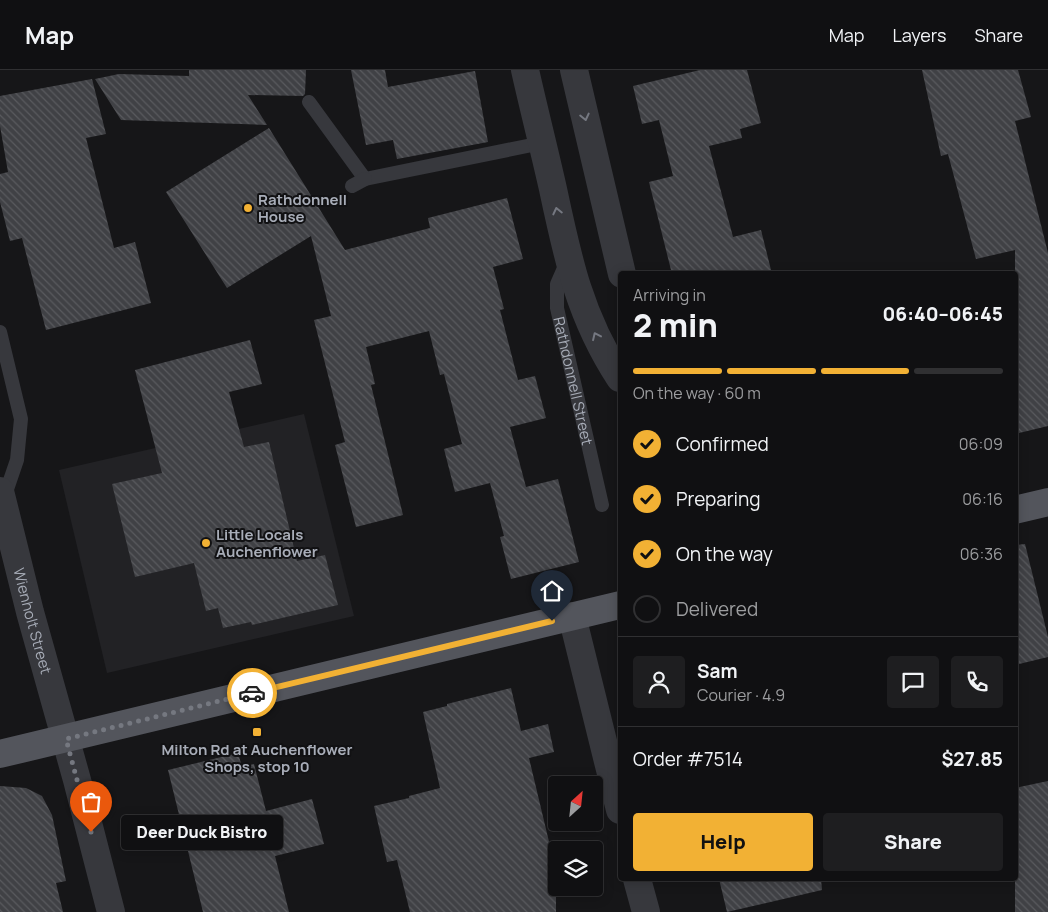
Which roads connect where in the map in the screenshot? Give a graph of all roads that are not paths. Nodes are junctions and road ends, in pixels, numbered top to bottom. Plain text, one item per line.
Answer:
1 (525, 70) edge
2 (574, 70) edge
3 (309, 102) dead end
4 (542, 143) junction
5 (568, 259) junction
6 (621, 271) edge
7 (0, 332) edge
8 (618, 375) edge
9 (1, 496) edge
10 (1048, 502) edge
11 (602, 505) dead end
12 (1018, 509) edge
13 (618, 605) edge
14 (572, 616) junction
15 (66, 739) junction
16 (0, 754) edge
17 (618, 802) edge
18 (638, 881) edge
19 (111, 912) edge
20 (646, 912) edge

1 - 4 street, Rathdonnell Street
2 -> 6 street
3 - 4 lane
5 -> 4 street, Rathdonnell Street
8 -> 5 street, Rathdonnell Street
5 - 11 lane, Rathdonnell Street
7 - 9 lane, Wienholt Street
9 - 15 street, Wienholt Street
10 - 12 main road
13 - 14 main road
14 - 15 main road
14 - 17 street
15 - 16 main road
15 - 19 street, Wienholt Street
18 - 20 street

